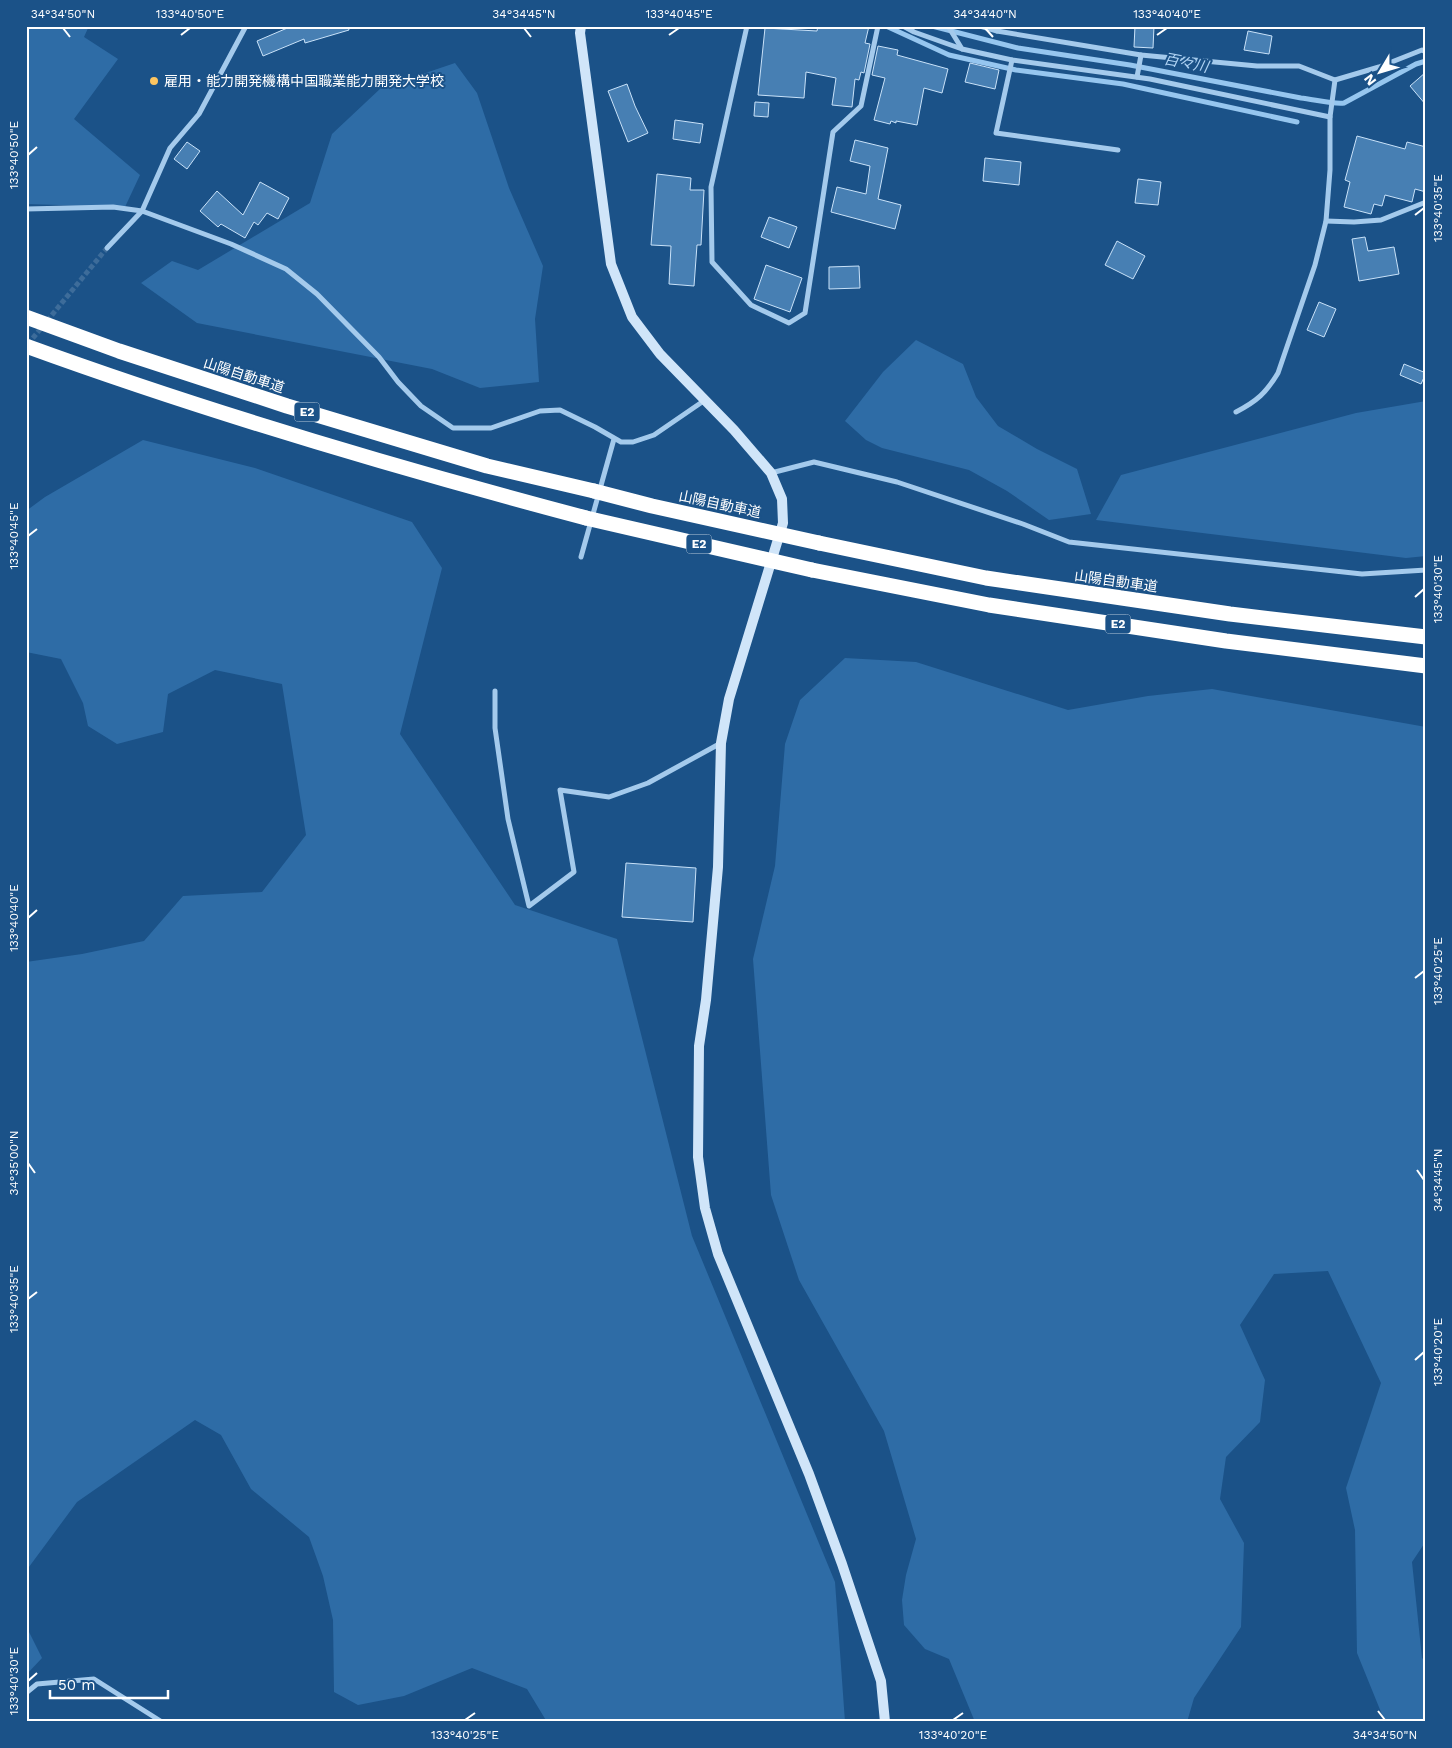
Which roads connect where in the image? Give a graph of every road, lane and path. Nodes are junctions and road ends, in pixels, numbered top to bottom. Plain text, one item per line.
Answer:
1 (246, 26) edge
2 (581, 26) edge
3 (747, 26) edge
4 (878, 26) edge
5 (903, 26) edge
6 (948, 26) edge
7 (980, 26) edge
8 (997, 29) edge
9 (962, 49) junction
10 (1426, 52) edge
11 (1141, 55) junction
12 (1012, 60) junction
13 (1136, 76) junction
14 (1335, 80) junction
15 (1330, 115) junction
16 (1118, 150) dead end
17 (1426, 202) edge
18 (26, 209) edge
19 (142, 210) junction
20 (1326, 221) junction
21 (108, 248) tunnel mouth
22 (26, 318) edge
23 (26, 346) edge
24 (705, 400) junction
25 (1236, 412) dead end
26 (614, 438) junction
27 (771, 473) junction
28 (581, 557) dead end
29 (1426, 570) edge
30 (1426, 637) edge
31 (1426, 666) edge
32 (496, 691) dead end
33 (721, 742) junction
34 (26, 1694) edge
35 (162, 1722) edge
36 (885, 1722) edge

1 - 19 street
2 - 24 street
3 - 4 street
5 - 9 street
6 - 9 street
7 - 8 street
8 - 11 street
9 - 12 street
10 - 14 street
11 - 13 street
11 - 14 street
12 - 13 street
12 - 16 street
13 - 15 street
14 - 15 street
15 - 20 street
17 - 20 street
18 - 19 street
19 - 21 street
19 - 26 street
20 - 25 street
22 - 30 highway, 山陽自動車道 / E2, bridge
23 - 31 highway, E2, bridge
24 - 26 street
24 - 27 street
26 - 28 street
27 - 29 street
27 - 33 street
32 - 33 street
33 - 36 street
34 - 35 street

